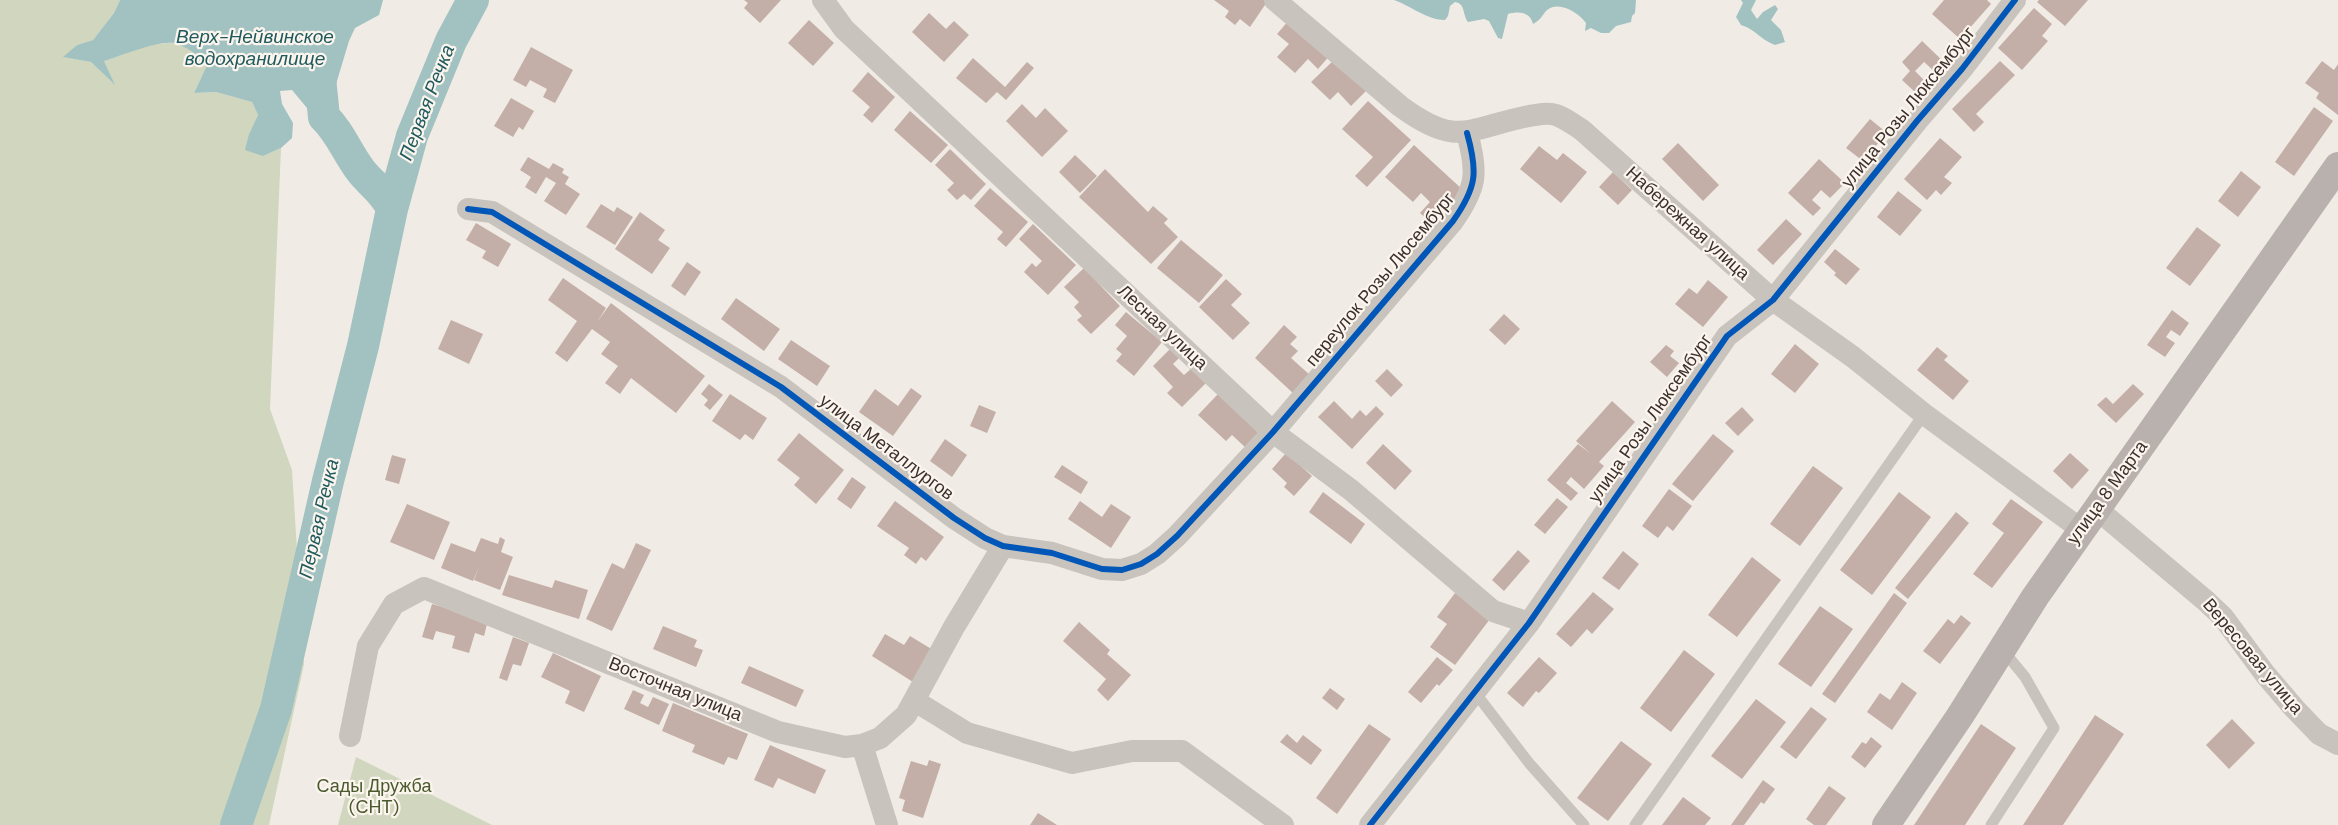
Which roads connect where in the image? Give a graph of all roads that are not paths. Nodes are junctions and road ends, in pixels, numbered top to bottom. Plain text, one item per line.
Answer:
1 (823, 0) edge
2 (1275, 0) edge
3 (2015, 0) edge
4 (1467, 133) junction
5 (2338, 166) edge
6 (468, 209) dead end
7 (1773, 300) junction
8 (1924, 414) junction
9 (1273, 432) junction
10 (2090, 520) junction
11 (1003, 546) junction
12 (1529, 623) junction
13 (2002, 649) junction
14 (1474, 691) junction
15 (915, 701) junction
16 (350, 736) dead end
17 (2338, 744) edge
18 (862, 745) junction
19 (887, 825) edge
20 (1283, 825) edge
21 (1370, 825) edge
22 (1584, 825) edge
23 (1635, 825) edge
24 (1886, 825) edge
25 (1991, 825) edge

1 - 9 street, Лесная улица
2 - 4 street, Набережная улица
3 - 7 street, улица Розы Люксембург
4 - 7 street, Набережная улица
4 - 9 street, переулок Розы Люсембург
5 - 10 main road, улица 8 Марта
6 - 11 street, улица Металлургов
7 - 8 street, Набережная улица
7 - 12 street, улица Розы Люксембург
8 - 10 street, Набережная улица
8 - 23 lane
9 - 11 street, улица Металлургов
9 - 12 street, Лесная улица
10 - 13 main road, улица 8 Марта
10 - 17 street, Вересовая улица
11 - 15 street, Восточная улица
12 - 14 street, улица Розы Люксембург
13 - 24 main road, улица 8 Марта
13 - 25 lane
14 - 21 street, улица Розы Люксембург
14 - 22 lane
15 - 18 street, Восточная улица
15 - 20 street
16 - 18 street, Восточная улица
18 - 19 street

